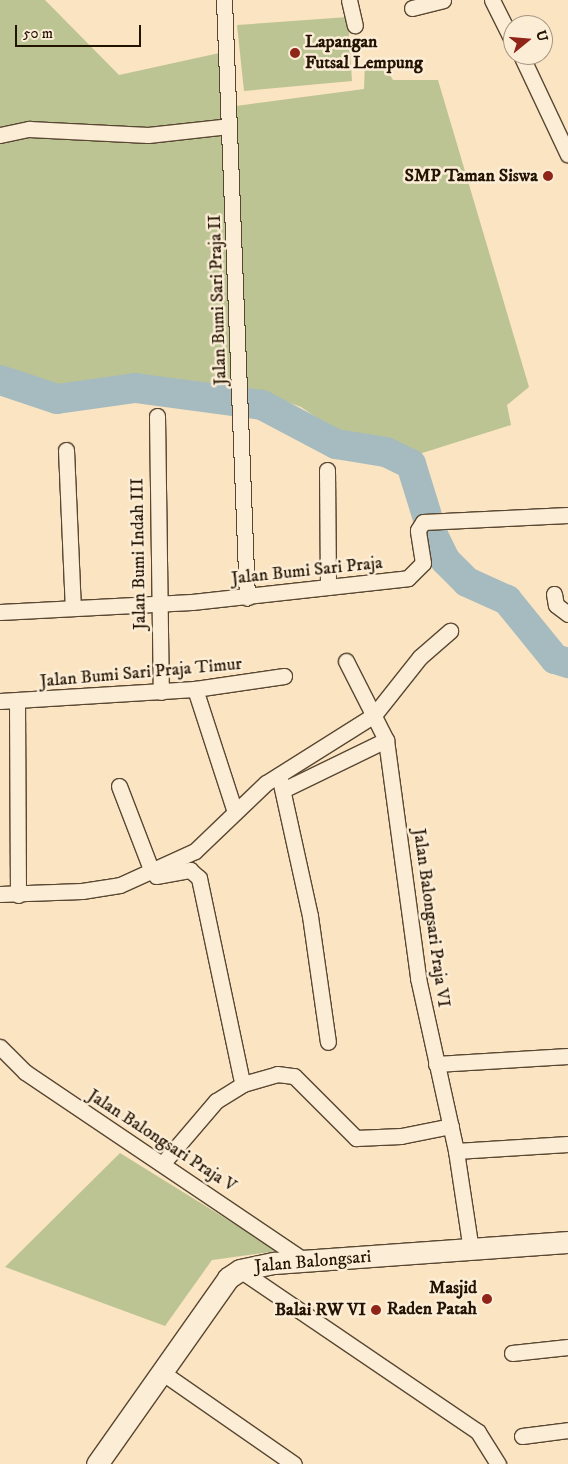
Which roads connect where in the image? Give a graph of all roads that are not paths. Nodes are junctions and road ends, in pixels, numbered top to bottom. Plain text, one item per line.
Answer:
1 (224, 0) edge
2 (349, 0) edge
3 (442, 0) edge
4 (492, 0) edge
5 (412, 8) dead end
6 (503, 22) edge
7 (355, 25) dead end
8 (526, 65) edge
9 (229, 126) junction
10 (0, 135) edge
11 (568, 154) edge
12 (157, 416) dead end
13 (66, 450) dead end
14 (327, 470) dead end
15 (568, 515) edge
16 (328, 587) junction
17 (554, 594) dead end
18 (246, 598) junction
19 (157, 605) junction
20 (73, 608) junction
21 (0, 612) edge
22 (568, 614) edge
23 (450, 631) dead end
24 (346, 661) dead end
25 (284, 676) dead end
26 (195, 689) junction
27 (161, 692) junction
28 (0, 701) edge
29 (16, 702) junction
30 (375, 718) junction
31 (385, 738) junction
32 (282, 783) junction
33 (119, 786) dead end
34 (235, 812) junction
35 (146, 875) junction
36 (0, 894) edge
37 (18, 895) junction
38 (328, 1042) dead end
39 (0, 1048) edge
40 (568, 1056) edge
41 (436, 1064) junction
42 (241, 1078) dead end
43 (451, 1126) junction
44 (568, 1144) edge
45 (456, 1151) junction
46 (163, 1163) junction
47 (568, 1242) edge
48 (471, 1250) junction
49 (307, 1262) junction
50 (240, 1270) junction
51 (568, 1347) edge
52 (512, 1352) dead end
53 (160, 1371) junction
54 (568, 1430) edge
55 (522, 1436) dead end
56 (98, 1464) edge
57 (294, 1464) edge
58 (498, 1464) edge

1 - 9 street, Jalan Bumi Sari Praja II
2 - 7 street
3 - 5 street
4 - 6 street
8 - 11 street
9 - 10 street
9 - 18 street, Jalan Bumi Sari Praja II
12 - 19 street, Jalan Bumi Indah III
13 - 20 street
14 - 16 street
15 - 16 street, Jalan Bumi Sari Praja
16 - 18 street, Jalan Bumi Sari Praja
17 - 22 street
18 - 19 street, Jalan Bumi Sari Praja
19 - 20 street, Jalan Bumi Sari Praja
19 - 27 street, Jalan Bumi Indah III
20 - 21 street, Jalan Bumi Sari Praja
23 - 30 street
24 - 30 street
25 - 26 street, Jalan Bumi Sari Praja Timur
26 - 27 street, Jalan Bumi Sari Praja Timur
26 - 34 street
27 - 29 street, Jalan Bumi Sari Praja Timur
28 - 29 street, Jalan Bumi Sari Praja Timur
29 - 37 street
30 - 31 street, Jalan Balongsari Praja VI
30 - 32 street
31 - 32 street
31 - 41 street, Jalan Balongsari Praja VI
32 - 34 street
32 - 38 street
33 - 35 street
34 - 35 street
35 - 37 street
35 - 42 street
36 - 37 street
39 - 46 street, Jalan Balongsari Praja V
40 - 41 street
41 - 43 street, Jalan Balongsari Praja VI
43 - 45 street, Jalan Balongsari Praja VI
43 - 46 street
44 - 45 street
45 - 48 street, Jalan Balongsari Praja VI
46 - 49 street, Jalan Balongsari Praja V
47 - 48 street, Jalan Balongsari
48 - 49 street, Jalan Balongsari
49 - 50 street, Jalan Balongsari
50 - 53 street, Jalan Balongsari
50 - 58 street
51 - 52 street
53 - 56 street, Jalan Balongsari
53 - 57 street
54 - 55 street

